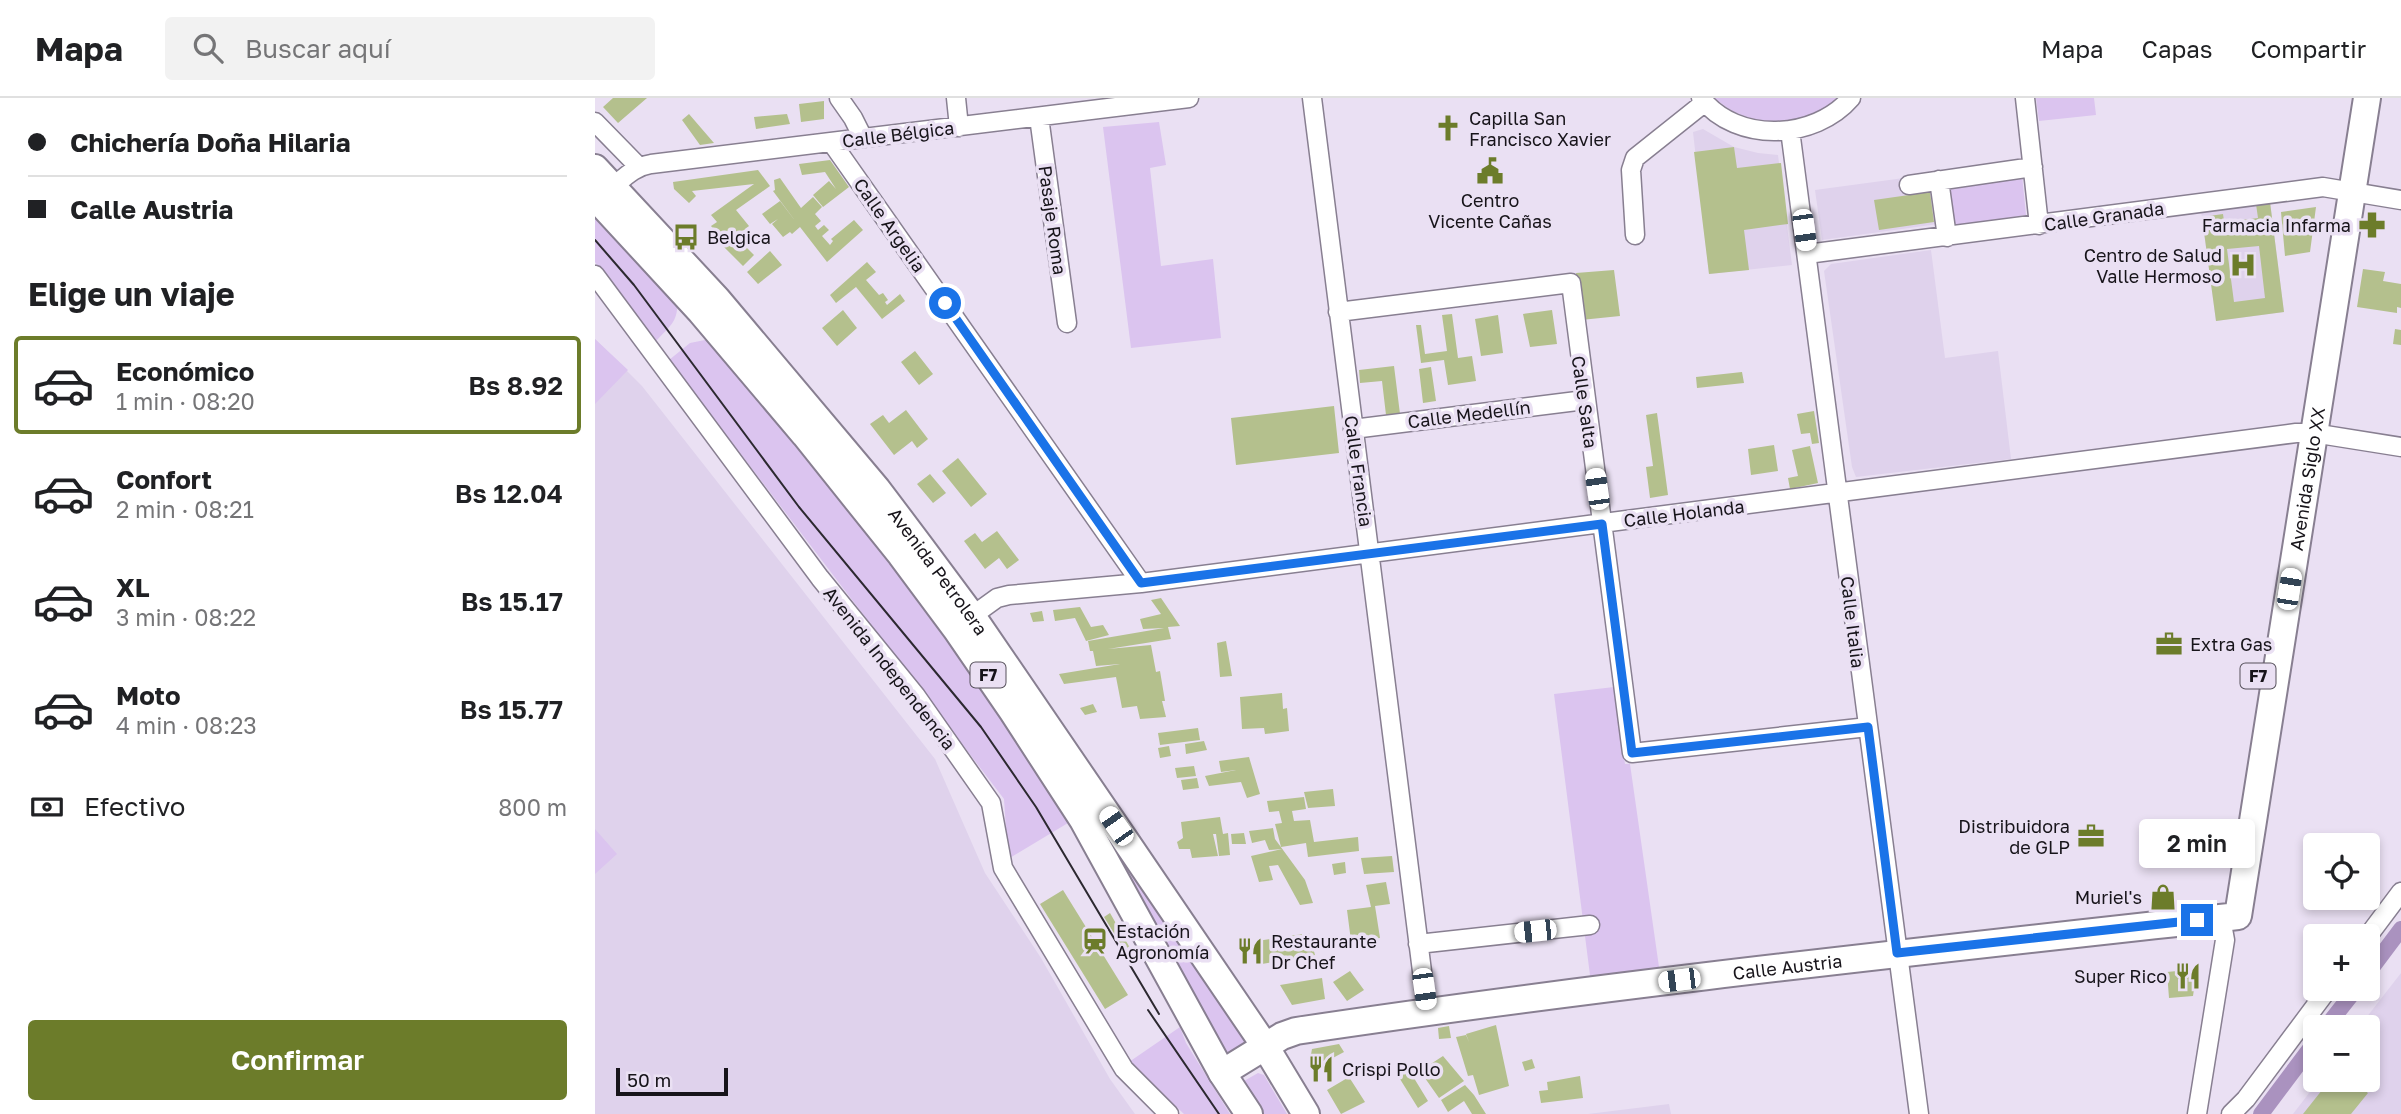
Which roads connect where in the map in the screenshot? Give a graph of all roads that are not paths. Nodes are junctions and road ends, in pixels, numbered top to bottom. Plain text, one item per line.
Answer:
1 (839, 98) edge
2 (956, 98) edge
3 (1189, 98) edge
4 (1312, 98) edge
5 (1851, 98) edge
6 (2025, 98) edge
7 (2353, 98) edge
8 (2367, 98) edge
9 (1703, 100) edge
10 (1039, 117) junction
11 (595, 122) edge
12 (959, 127) junction
13 (1790, 131) junction
14 (863, 138) junction
15 (832, 143) junction
16 (639, 167) junction
17 (2033, 167) junction
18 (595, 168) edge
19 (1939, 180) junction
20 (1909, 185) dead end
21 (2344, 191) junction
22 (604, 192) edge
23 (2401, 200) edge
24 (2039, 225) junction
25 (1635, 235) dead end
26 (1947, 237) junction
27 (1807, 254) junction
28 (595, 275) edge
29 (1338, 312) junction
30 (1067, 323) dead end
31 (1585, 400) junction
32 (1353, 429) junction
33 (2305, 433) junction
34 (2401, 447) edge
35 (1837, 493) junction
36 (1602, 524) junction
37 (1370, 554) junction
38 (1141, 583) junction
39 (972, 615) junction
40 (1868, 727) junction
41 (2401, 892) edge
42 (2228, 924) junction
43 (2377, 924) edge
44 (1590, 925) dead end
45 (1418, 944) junction
46 (1897, 953) junction
47 (2319, 1001) edge
48 (1427, 1011) junction
49 (1265, 1046) junction
50 (1222, 1073) junction
51 (1169, 1114) edge
52 (1249, 1114) edge
53 (1306, 1114) edge
54 (1919, 1114) edge
55 (2197, 1114) edge
56 (2231, 1114) edge

1 - 14 street
2 - 12 street
3 - 10 street, Calle Bélgica
4 - 29 street, Calle Francia
5 - 13 street
6 - 17 street
7 - 21 highway, Avenida Siglo XX / F7
8 - 21 highway, Avenida Siglo XX / F7
9 - 13 street
9 - 25 street
10 - 12 street, Calle Bélgica
10 - 30 street, Pasaje Roma
11 - 16 street
12 - 14 street, Calle Bélgica
13 - 27 street, Calle Italia
14 - 15 street, Calle Bélgica
15 - 16 street, Calle Bélgica
15 - 38 street, Calle Argelia
16 - 22 street
17 - 19 street
17 - 24 street
18 - 22 highway, Avenida Petrolera / F7
19 - 20 street
19 - 26 street
21 - 23 street, Calle Granada
21 - 24 street, Calle Granada
21 - 33 highway, Avenida Siglo XX / F7
22 - 39 highway, Avenida Petrolera / F7
22 - 50 highway, Avenida Petrolera / F7
24 - 26 street, Calle Granada
26 - 27 street, Calle Granada
27 - 35 street, Calle Italia
28 - 51 street, Avenida Independencia
29 - 31 street, Calle Salta
29 - 32 street, Calle Francia
31 - 32 street, Calle Medellín
31 - 36 street, Calle Salta
32 - 37 street, Calle Francia
33 - 34 street, Calle Holanda
33 - 35 street, Calle Holanda
33 - 42 highway, Avenida Siglo XX / F7
35 - 36 street, Calle Holanda
35 - 40 street, Calle Italia
36 - 37 street, Calle Holanda
36 - 40 street, Calle Salta
37 - 38 street, Calle Holanda
37 - 45 street, Calle Francia
38 - 39 street, Calle Holanda
39 - 49 highway, Avenida Petrolera / F7
40 - 46 street, Calle Italia
41 - 43 street
42 - 46 highway, Calle Austria
42 - 55 street, Avenida Siglo XX
44 - 45 street
45 - 48 street, Calle Francia
46 - 48 highway, Calle Austria
46 - 54 street, Calle Italia
47 - 56 street
48 - 49 highway, Calle Austria
49 - 50 highway, Calle Austria
49 - 53 highway, Avenida Petrolera / F7
50 - 52 highway, Avenida Petrolera / F7

